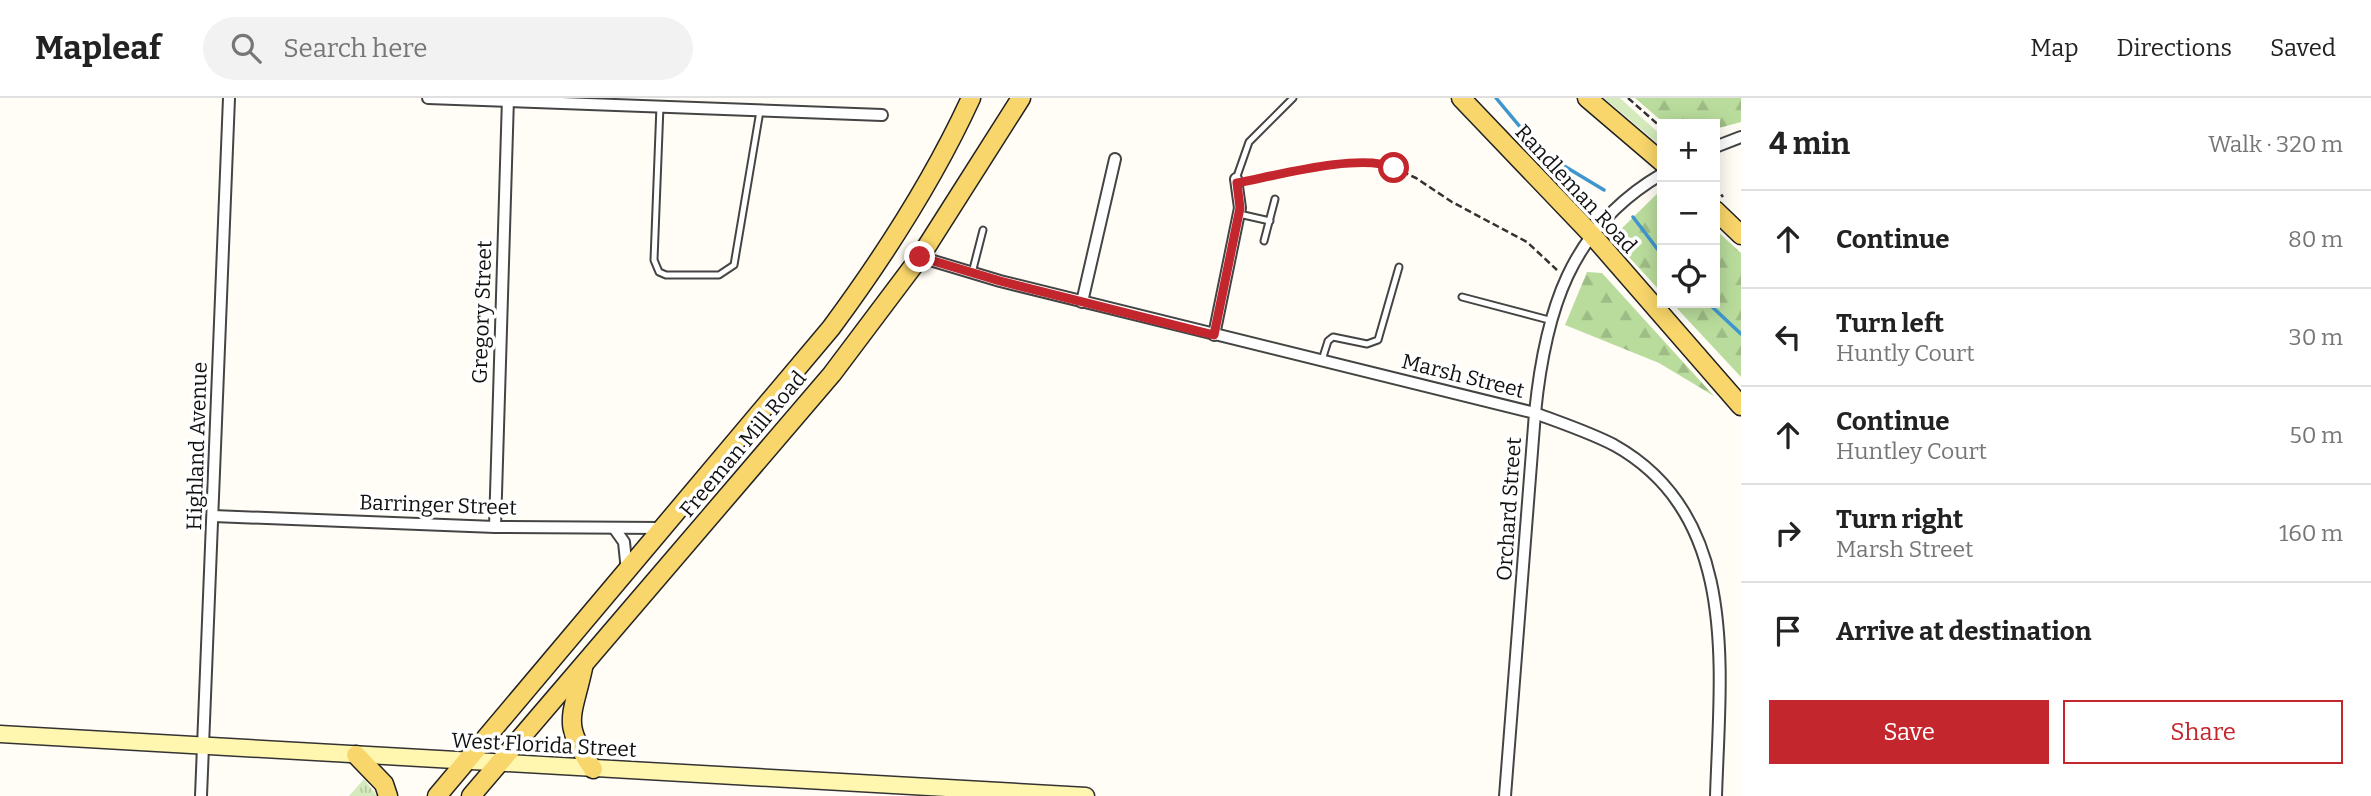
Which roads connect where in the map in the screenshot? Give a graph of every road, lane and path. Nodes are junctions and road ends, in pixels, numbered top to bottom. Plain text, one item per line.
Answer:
1 (229, 98) edge
2 (428, 98) edge
3 (785, 98) edge
4 (971, 98) edge
5 (1021, 98) edge
6 (1293, 98) edge
7 (1461, 98) edge
8 (1587, 98) edge
9 (1628, 98) edge
10 (508, 99) edge
11 (660, 106) junction
12 (760, 110) junction
13 (784, 111) junction
14 (882, 115) dead end
15 (1657, 124) edge
16 (1741, 137) edge
17 (1720, 145) edge
18 (1657, 158) edge
19 (1115, 159) dead end
20 (1657, 178) edge
21 (1236, 181) junction
22 (1275, 199) dead end
23 (1239, 211) junction
24 (1720, 215) edge
25 (1269, 221) junction
26 (983, 229) dead end
27 (1741, 235) edge
28 (1592, 236) junction
29 (1265, 241) dead end
30 (920, 257) junction
31 (1399, 267) dead end
32 (972, 273) junction
33 (1564, 278) junction
34 (1462, 297) dead end
35 (1082, 302) junction
36 (1549, 320) junction
37 (1214, 335) junction
38 (1322, 360) junction
39 (1741, 406) edge
40 (1535, 413) junction
41 (214, 516) junction
42 (495, 527) junction
43 (614, 528) junction
44 (662, 528) junction
45 (627, 571) junction
46 (584, 664) junction
47 (0, 734) edge
48 (203, 744) junction
49 (356, 755) junction
50 (469, 761) junction
51 (498, 763) junction
52 (593, 769) junction
53 (848, 790) edge
54 (986, 793) edge
55 (201, 796) edge
56 (388, 796) edge
57 (437, 796) edge
58 (471, 796) edge
59 (1086, 796) edge
60 (1505, 796) edge
61 (1716, 796) edge

1 - 41 street, Highland Avenue
2 - 10 street
3 - 13 street
4 - 44 main road, Freeman Mill Road
5 - 30 main road, Freeman Mill Road
6 - 21 lane
7 - 28 main road, Randleman Road
8 - 18 main road
9 - 15 path
10 - 11 street
10 - 42 street, Gregory Street
11 - 12 street
11 - 12 lane
12 - 13 street
13 - 14 street
16 - 17 street
19 - 35 street
20 - 28 street, Orchard Street
21 - 23 street
21 - 33 path
22 - 25 lane
23 - 25 lane
23 - 37 street
24 - 27 main road
25 - 29 lane
26 - 32 lane
28 - 33 street, Orchard Street
28 - 39 main road, Randleman Road
30 - 32 street, Marsh Street
30 - 46 main road, Freeman Mill Road
31 - 38 lane
32 - 35 street, Marsh Street
33 - 36 street, Orchard Street
34 - 36 lane
35 - 37 street, Marsh Street
36 - 40 street, Orchard Street
37 - 38 street, Marsh Street
38 - 40 street, Marsh Street
40 - 60 street, Orchard Street
40 - 61 street, Marsh Street
41 - 42 street, Barringer Street
41 - 48 street, Highland Avenue
42 - 43 street, Barringer Street
43 - 44 street, Barringer Street
43 - 45 street
44 - 45 main road, Freeman Mill Road
45 - 50 main road, Freeman Mill Road
46 - 51 main road, Freeman Mill Road
46 - 52 main road
47 - 48 main road, West Florida Street
48 - 49 main road, West Florida Street
48 - 55 street, Highland Avenue
49 - 50 main road, West Florida Street
49 - 56 main road
50 - 51 main road, West Florida Street
50 - 57 main road, Freeman Mill Road
51 - 52 main road, West Florida Street
51 - 58 main road, Freeman Mill Road
52 - 53 main road, West Florida Street
53 - 54 main road, West Florida Street
54 - 59 main road, West Florida Street

